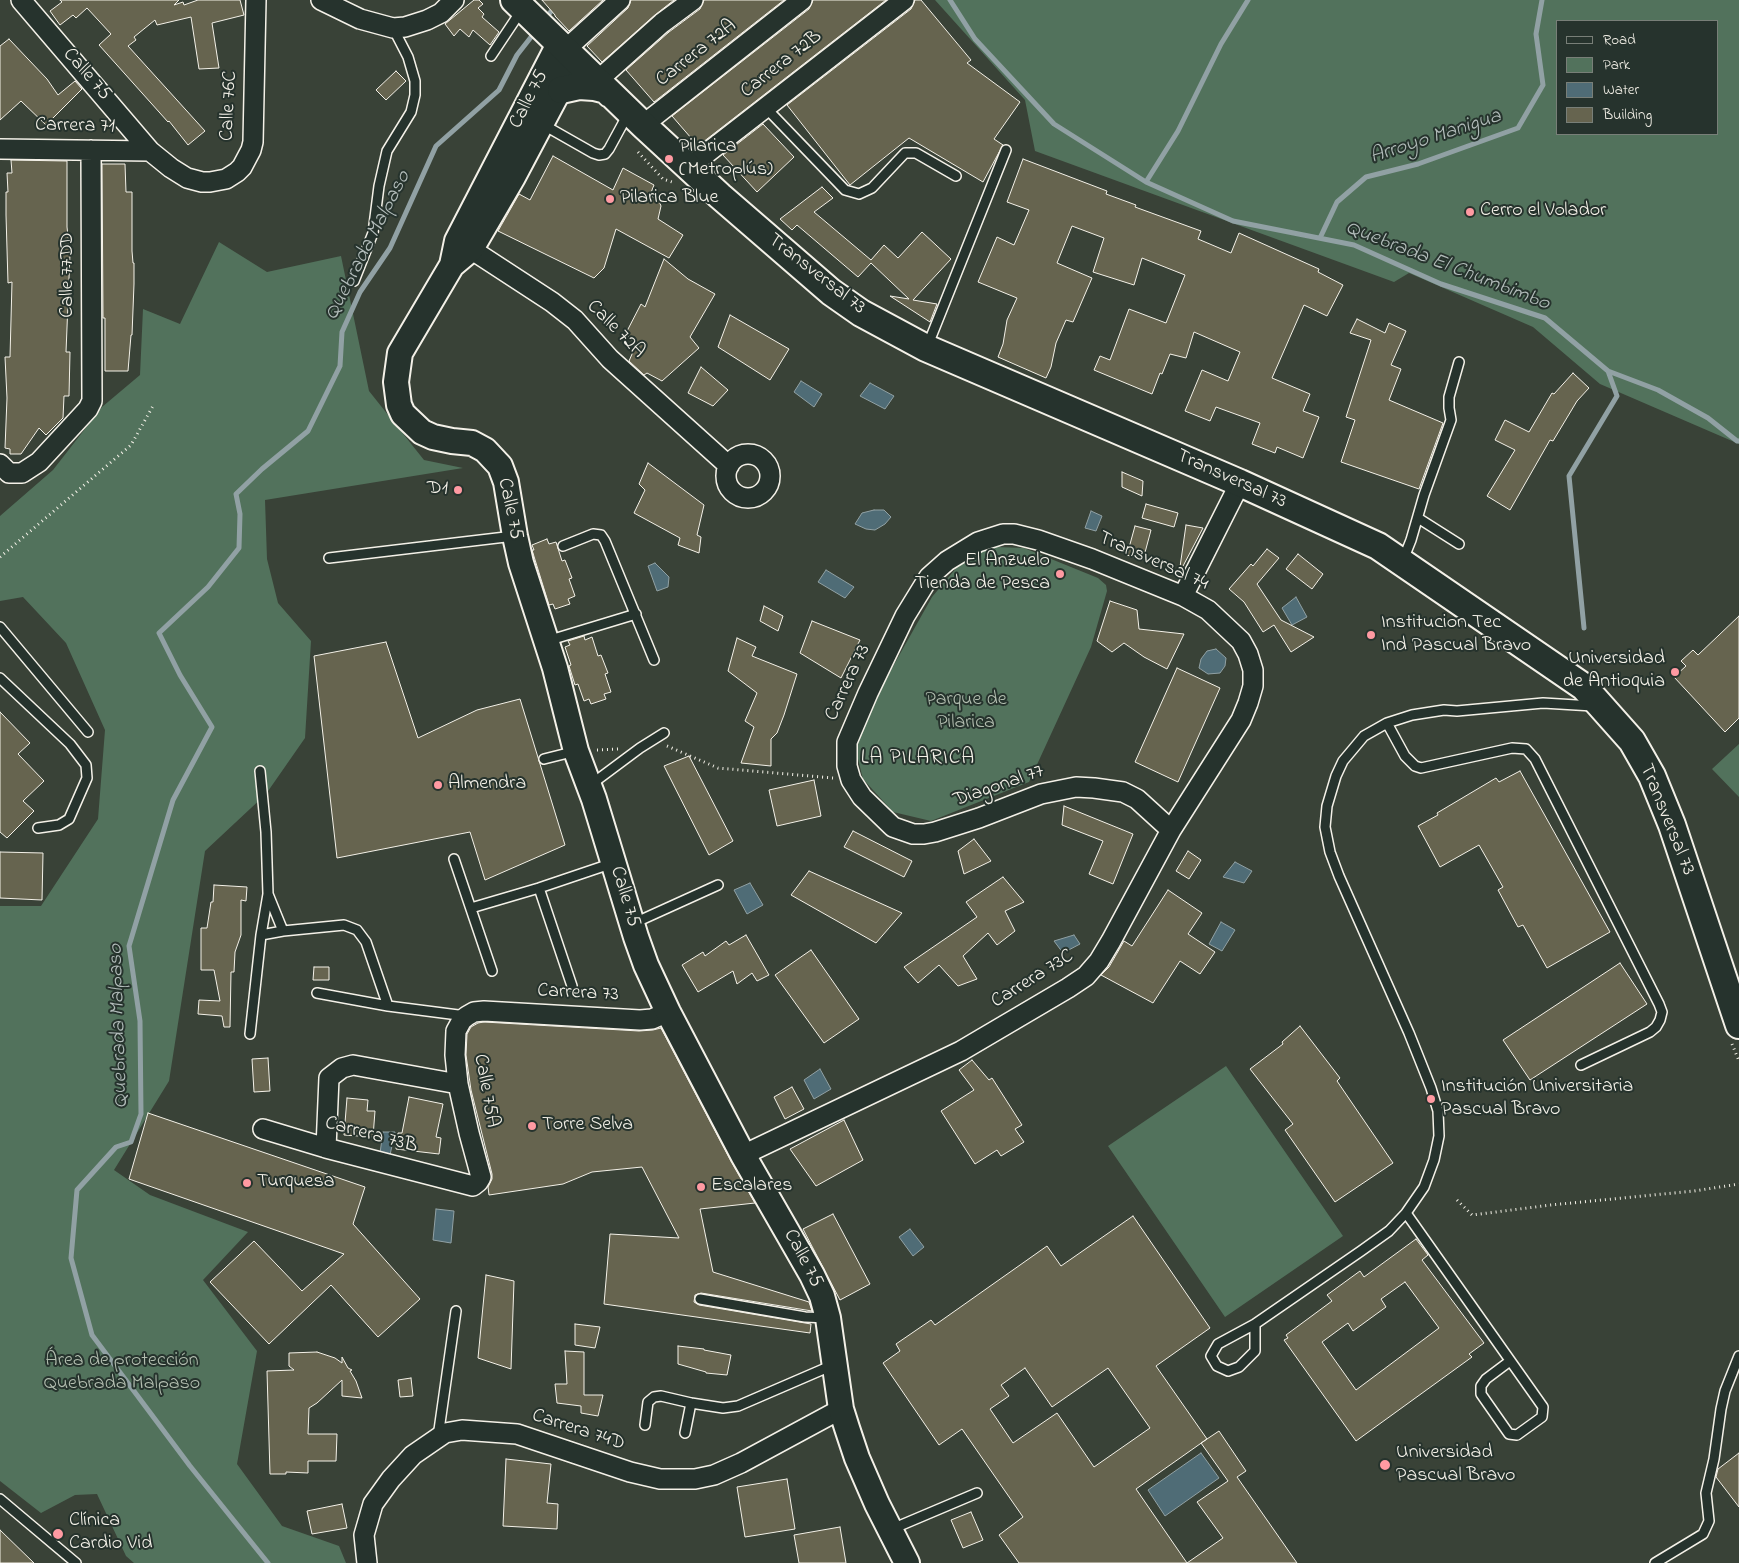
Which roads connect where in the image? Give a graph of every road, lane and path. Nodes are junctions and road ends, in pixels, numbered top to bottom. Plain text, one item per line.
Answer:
1 (21, 0) edge
2 (256, 0) edge
3 (321, 0) edge
4 (454, 0) edge
5 (620, 0) edge
6 (693, 0) edge
7 (802, 0) edge
8 (904, 0) edge
9 (522, 8) edge
10 (393, 28) junction
11 (562, 47) junction
12 (491, 56) dead end
13 (597, 81) junction
14 (561, 90) junction
15 (765, 106) junction
16 (630, 112) junction
17 (542, 124) junction
18 (518, 145) junction
19 (0, 149) edge
20 (91, 150) junction
21 (1006, 150) dead end
22 (150, 151) junction
23 (689, 167) junction
24 (956, 176) dead end
25 (464, 245) junction
26 (354, 281) dead end
27 (926, 348) junction
28 (1459, 362) dead end
29 (153, 406) dead end
30 (0, 464) edge
31 (729, 466) dead end
32 (1240, 483) junction
33 (1418, 518) junction
34 (515, 536) junction
35 (1038, 540) joint
36 (1459, 544) dead end
37 (563, 546) dead end
38 (0, 557) edge
39 (329, 558) dead end
40 (1402, 562) junction
41 (1183, 596) junction
42 (636, 614) junction
43 (0, 627) edge
44 (546, 641) junction
45 (1241, 641) joint
46 (654, 660) dead end
47 (0, 678) edge
48 (1602, 707) junction
49 (1388, 723) junction
50 (88, 732) dead end
51 (664, 733) dead end
52 (640, 748) junction
53 (576, 751) junction
54 (544, 759) dead end
55 (260, 771) dead end
56 (851, 780) junction
57 (589, 786) junction
58 (38, 828) dead end
59 (1170, 830) junction
60 (454, 859) dead end
61 (613, 863) junction
62 (718, 885) dead end
63 (538, 888) junction
64 (268, 894) junction
65 (471, 908) junction
66 (632, 924) junction
67 (283, 931) junction
68 (261, 935) junction
69 (492, 971) dead end
70 (572, 986) dead end
71 (316, 993) dead end
72 (388, 1006) junction
73 (668, 1012) junction
74 (475, 1013) junction
75 (1735, 1033) edge
76 (250, 1034) dead end
77 (1739, 1061) edge
78 (1581, 1065) dead end
79 (458, 1084) junction
80 (263, 1130) dead end
81 (326, 1148) junction
82 (744, 1155) junction
83 (1739, 1184) edge
84 (467, 1186) joint
85 (1458, 1200) dead end
86 (1406, 1213) junction
87 (700, 1299) dead end
88 (456, 1311) dead end
89 (828, 1318) junction
90 (1255, 1324) junction
91 (1739, 1356) edge
92 (1510, 1361) junction
93 (835, 1364) junction
94 (691, 1403) junction
95 (842, 1409) junction
96 (645, 1425) dead end
97 (685, 1433) dead end
98 (438, 1437) junction
99 (977, 1494) dead end
100 (0, 1499) edge
101 (889, 1530) junction
102 (76, 1563) edge
103 (367, 1563) edge
104 (907, 1563) edge
105 (1655, 1563) edge

1 - 22 street, Calle 75
2 - 22 street, Calle 76C
3 - 10 street
4 - 10 street
5 - 11 street
6 - 13 street
7 - 16 street, Carrera 72A
8 - 15 street, Carrera 72B
9 - 11 main road, Transversal 73
9 - 12 lane
10 - 26 lane
11 - 13 main road, Transversal 73
11 - 14 street, Calle 75
11 - 18 street, Calle 75
13 - 16 main road, Transversal 73
14 - 16 main road
14 - 17 street, Calle 75
15 - 23 street, Carrera 72B
15 - 24 lane
16 - 17 lane
16 - 23 main road, Transversal 73
17 - 18 street, Calle 75
18 - 25 street, Calle 75
19 - 20 street, Carrera 71
20 - 22 street, Carrera 71
20 - 30 street, Calle 77DD
21 - 27 lane
23 - 27 main road, Transversal 73
25 - 31 street, Calle 72A
25 - 34 street, Calle 75
27 - 32 main road, Transversal 73
28 - 33 lane
29 - 38 path
32 - 40 main road, Transversal 73
32 - 41 street
33 - 36 lane
33 - 40 lane
34 - 39 lane
34 - 44 street, Calle 75
35 - 41 street, Transversal 74
35 - 56 street, Carrera 73
37 - 42 lane
40 - 48 main road, Transversal 73
41 - 45 street, Transversal 74
42 - 44 lane
42 - 46 lane
43 - 50 lane
44 - 53 street, Calle 75
45 - 59 street, Carrera 73C
47 - 58 lane
48 - 49 lane
48 - 75 main road, Transversal 73
49 - 78 lane
49 - 86 lane
51 - 52 lane
52 - 53 path
52 - 56 path
52 - 57 lane
53 - 54 lane
53 - 57 street, Calle 75
55 - 64 lane
56 - 59 street, Diagonal 77
57 - 61 street, Calle 75
59 - 82 street, Carrera 73C
60 - 65 lane
61 - 63 lane
61 - 66 street, Calle 75
62 - 66 lane
63 - 65 lane
63 - 70 lane
64 - 67 lane
64 - 68 lane
65 - 69 lane
66 - 73 street, Calle 75
67 - 68 lane
67 - 72 lane
68 - 76 lane
71 - 72 lane
72 - 74 lane
73 - 74 street, Carrera 73
73 - 82 street, Calle 75
74 - 79 street, Calle 75A
75 - 77 path
79 - 81 street
79 - 84 street, Calle 75A
80 - 81 street, Carrera 73B
81 - 84 street, Carrera 73B
82 - 89 street, Calle 75
83 - 85 path
86 - 90 lane
86 - 92 lane
87 - 89 lane
88 - 98 lane
89 - 93 street, Calle 75
90 - 90 lane
91 - 105 lane
92 - 92 lane
93 - 94 lane
93 - 95 street, Calle 75
94 - 96 lane
94 - 97 lane
95 - 98 street, Carrera 74D
95 - 101 street, Calle 75
98 - 103 street, Carrera 74D
99 - 101 lane
100 - 102 lane
101 - 104 street, Calle 75

